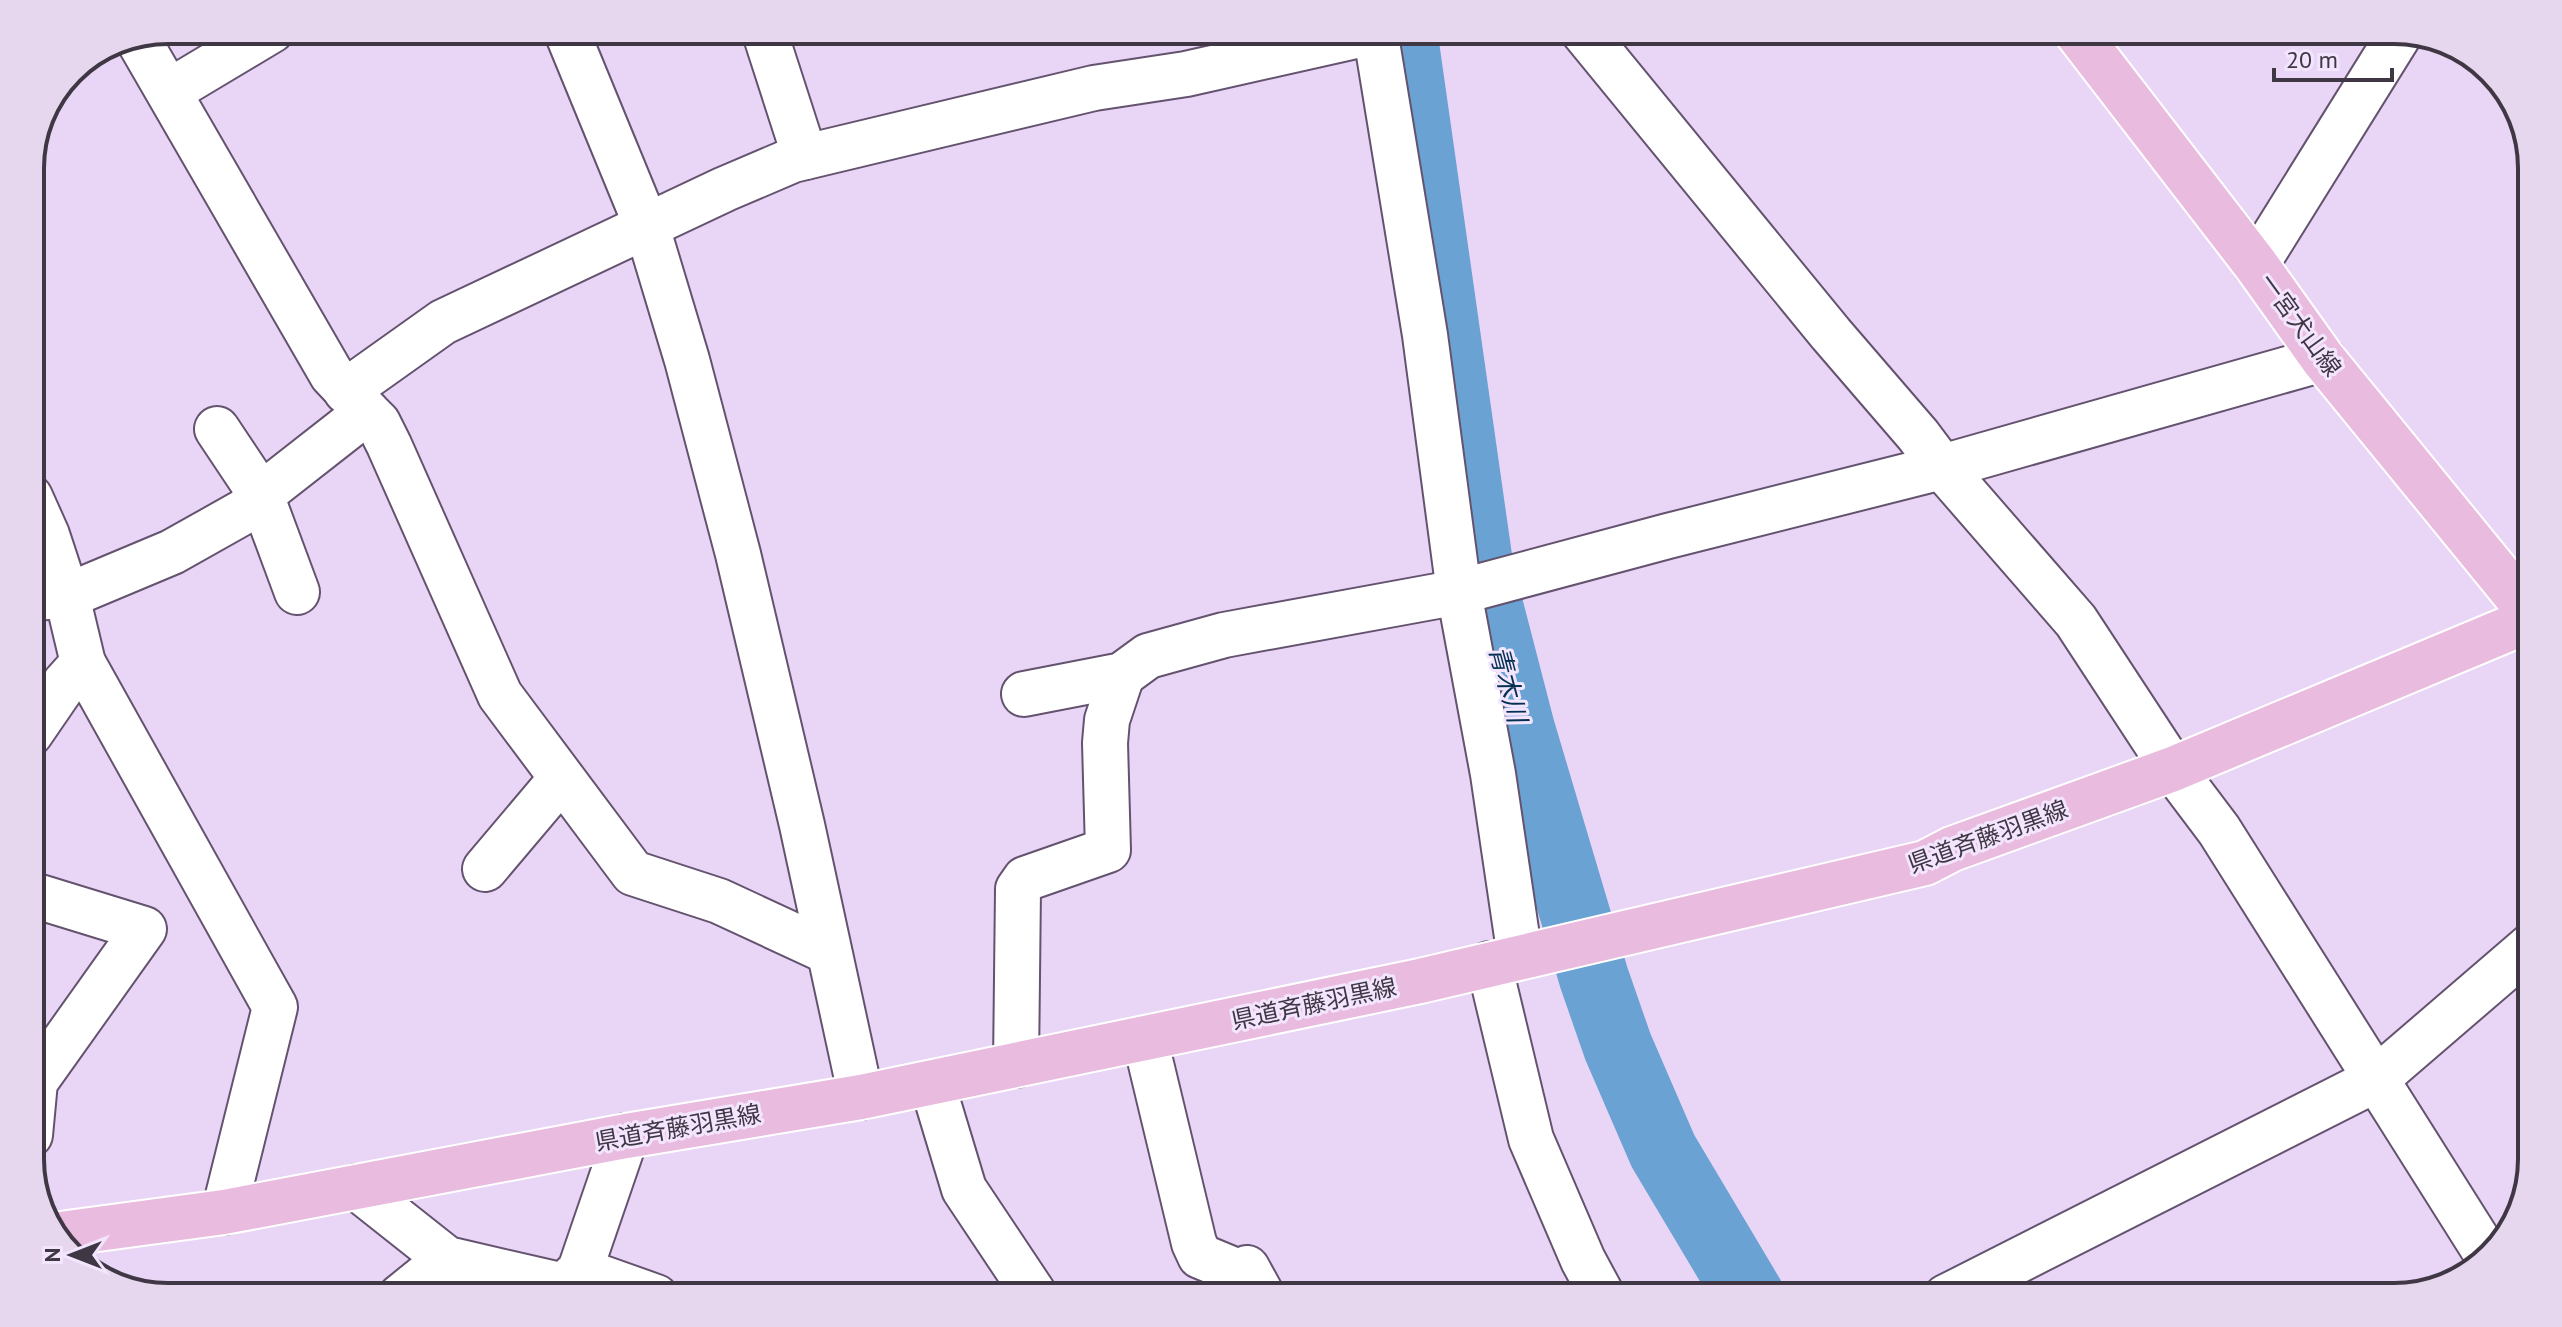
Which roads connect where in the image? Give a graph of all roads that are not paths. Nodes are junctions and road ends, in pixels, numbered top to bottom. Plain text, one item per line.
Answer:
1 (249, 44) edge
2 (572, 44) edge
3 (769, 44) edge
4 (1317, 44) edge
5 (1380, 44) edge
6 (1593, 44) edge
7 (2086, 44) edge
8 (2394, 44) edge
9 (142, 46) edge
10 (170, 91) junction
11 (805, 157) junction
12 (647, 227) junction
13 (2256, 265) junction
14 (2323, 359) junction
15 (356, 402) junction
16 (217, 429) dead end
17 (1942, 467) junction
18 (261, 495) junction
19 (44, 528) edge
20 (297, 592) dead end
21 (1459, 592) junction
22 (48, 597) edge
23 (2518, 600) edge
24 (2518, 623) edge
25 (83, 663) junction
26 (1122, 675) junction
27 (1024, 694) dead end
28 (44, 714) edge
29 (2173, 769) junction
30 (561, 779) junction
31 (485, 869) dead end
32 (44, 898) edge
33 (829, 952) junction
34 (2518, 957) edge
35 (1505, 960) junction
36 (1145, 1039) junction
37 (1016, 1065) junction
38 (44, 1069) edge
39 (2375, 1080) junction
40 (932, 1083) junction
41 (861, 1097) junction
42 (626, 1136) junction
43 (356, 1187) junction
44 (224, 1212) junction
45 (112, 1227) edge
46 (2482, 1246) edge
47 (447, 1259) junction
48 (417, 1283) edge
49 (563, 1283) edge
50 (568, 1283) edge
51 (1027, 1283) edge
52 (1255, 1283) edge
53 (1595, 1283) edge
54 (1974, 1283) edge

1 - 10 street
2 - 12 street
3 - 11 street
4 - 11 street
5 - 21 street
6 - 17 street
7 - 13 main road, 一宮犬山線
8 - 13 street
9 - 10 street
10 - 15 street
11 - 12 street
12 - 15 street
12 - 33 street
13 - 14 main road, 一宮犬山線
14 - 17 street
14 - 23 main road, 一宮犬山線
15 - 18 street
15 - 30 street
16 - 18 street
17 - 21 street
17 - 29 street
18 - 20 street
18 - 22 street
19 - 22 street
21 - 26 street
21 - 35 street
22 - 25 street
24 - 29 main road, 県道斉藤羽黒線
25 - 28 street
25 - 44 street
26 - 27 street
26 - 37 street
29 - 35 main road, 県道斉藤羽黒線
29 - 39 street
30 - 31 street
30 - 33 street
32 - 38 street
33 - 41 street
34 - 39 street
35 - 36 main road, 県道斉藤羽黒線
35 - 53 street
36 - 37 main road, 県道斉藤羽黒線
36 - 52 street
37 - 40 main road, 県道斉藤羽黒線
39 - 46 street
39 - 54 street
40 - 41 main road, 県道斉藤羽黒線
40 - 51 street
41 - 42 main road, 県道斉藤羽黒線
42 - 43 main road, 県道斉藤羽黒線
42 - 50 street
43 - 44 main road, 県道斉藤羽黒線
43 - 47 street
44 - 45 main road, 県道斉藤羽黒線
47 - 48 street
47 - 49 street

